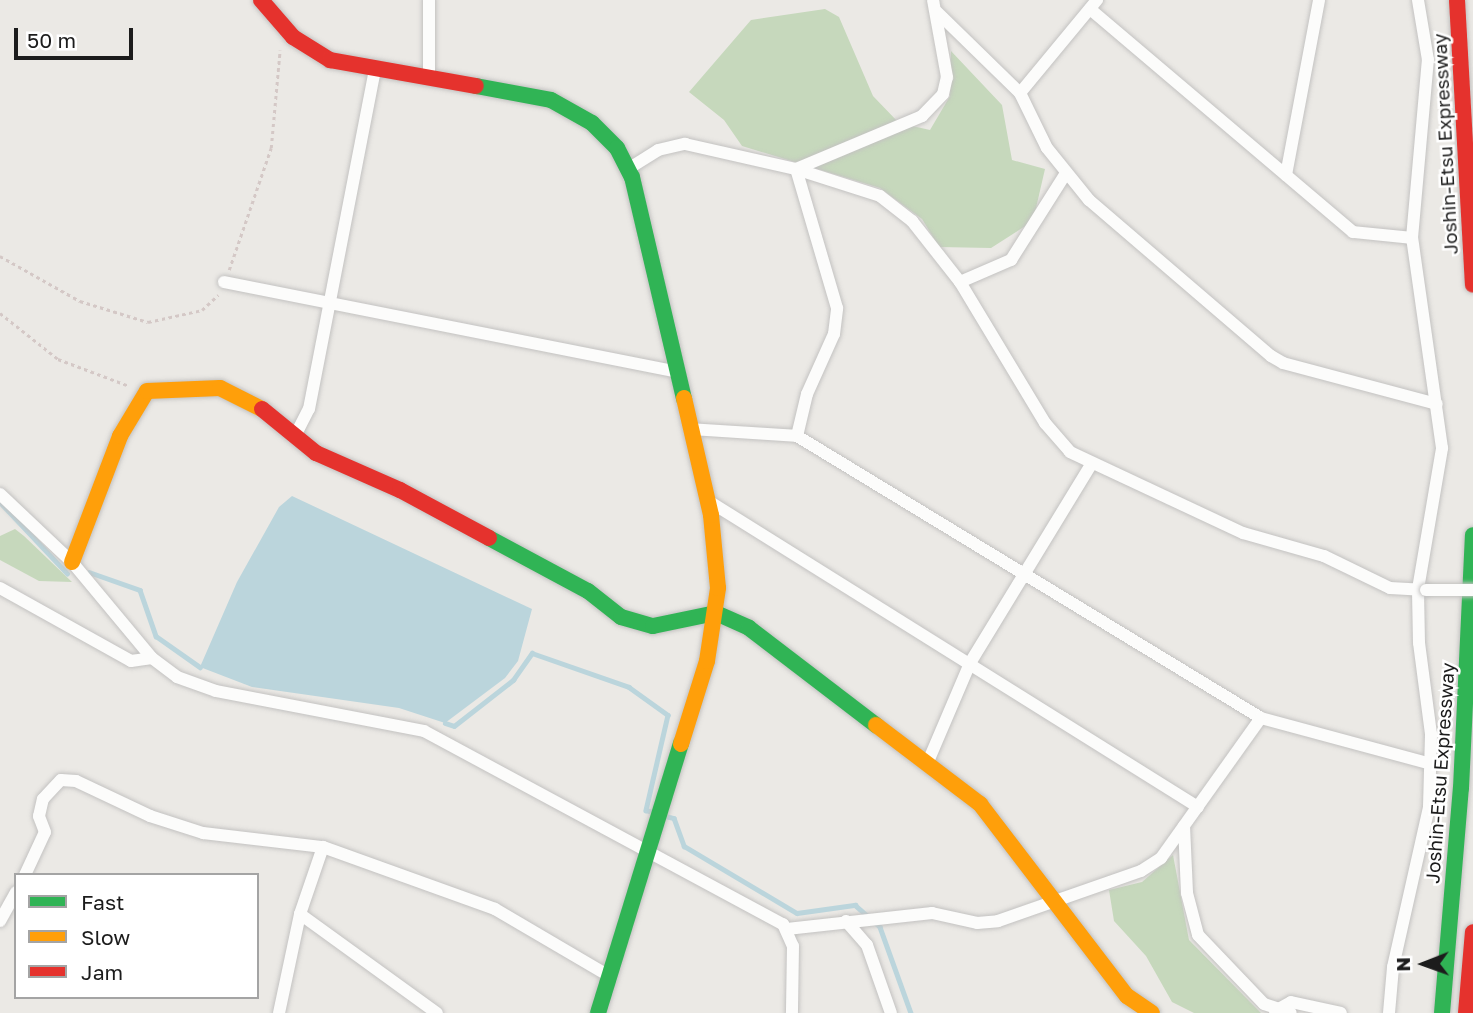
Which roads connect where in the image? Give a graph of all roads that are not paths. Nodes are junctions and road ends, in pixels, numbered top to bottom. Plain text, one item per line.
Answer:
1 (261, 0) edge
2 (429, 0) edge
3 (1319, 0) edge
4 (1418, 0) edge
5 (1457, 0) edge
6 (1093, 4) edge
7 (935, 6) edge
8 (375, 70) junction
9 (429, 78) junction
10 (1020, 93) junction
11 (628, 169) junction
12 (796, 169) junction
13 (1066, 173) junction
14 (1286, 175) junction
15 (1412, 238) junction
16 (225, 282) road end
17 (960, 282) junction
18 (1473, 285) edge
19 (330, 304) junction
20 (678, 372) junction
21 (1437, 404) junction
22 (690, 429) junction
23 (295, 436) junction
24 (797, 436) junction
25 (1091, 465) junction
26 (0, 494) edge
27 (706, 500) junction
28 (1473, 535) edge
29 (72, 562) junction
30 (1022, 573) junction
31 (0, 587) edge
32 (1422, 590) junction
33 (1473, 590) edge
34 (716, 613) junction
35 (152, 658) junction
36 (970, 663) junction
37 (1261, 718) junction
38 (928, 764) junction
39 (1432, 764) junction
40 (1198, 807) junction
41 (1184, 825) junction
42 (323, 847) junction
43 (646, 853) junction
44 (26, 873) edge
45 (14, 896) edge
46 (1059, 902) junction
47 (300, 914) junction
48 (852, 920) junction
49 (0, 921) edge
50 (787, 929) junction
51 (1473, 932) edge
52 (609, 976) junction
53 (1155, 1012) edge
54 (1281, 1012) edge
55 (279, 1013) edge
56 (437, 1013) edge
57 (598, 1013) edge
58 (792, 1013) edge
59 (891, 1013) edge
60 (1340, 1013) edge
61 (1389, 1013) edge
62 (1442, 1013) edge
63 (1466, 1013) edge

1 - 8 main road
2 - 9 street
3 - 14 street
4 - 15 street
5 - 18 main road, Joshin-Etsu Expressway
6 - 10 street
6 - 14 street
7 - 10 street
7 - 12 street
8 - 9 main road
8 - 19 street
9 - 11 main road
10 - 13 street
11 - 12 street
11 - 20 main road
12 - 17 street
12 - 24 street
13 - 17 street
13 - 21 street
14 - 15 street
15 - 21 street
16 - 19 street
17 - 25 street
19 - 20 street
19 - 23 street
20 - 22 main road
21 - 32 street
22 - 24 street
22 - 27 main road
23 - 29 main road
23 - 34 main road
24 - 30 street
25 - 30 street
25 - 32 street
26 - 29 street
27 - 34 main road
27 - 36 street
28 - 62 main road, Joshin-Etsu Expressway
29 - 35 street
30 - 36 street
30 - 37 street
31 - 35 street
32 - 33 street, bridge
32 - 39 street
34 - 38 main road
34 - 43 main road
35 - 43 street
36 - 38 street
36 - 40 street
37 - 39 street
37 - 40 street
38 - 46 main road
39 - 61 street
40 - 41 street
41 - 46 street
41 - 54 street
42 - 44 street
42 - 47 street
42 - 52 street
43 - 50 street
43 - 52 main road
45 - 49 street
46 - 48 street
46 - 53 main road
47 - 55 street
47 - 56 street
48 - 50 street
48 - 59 street
50 - 58 street
51 - 63 main road
52 - 57 main road
54 - 60 street

